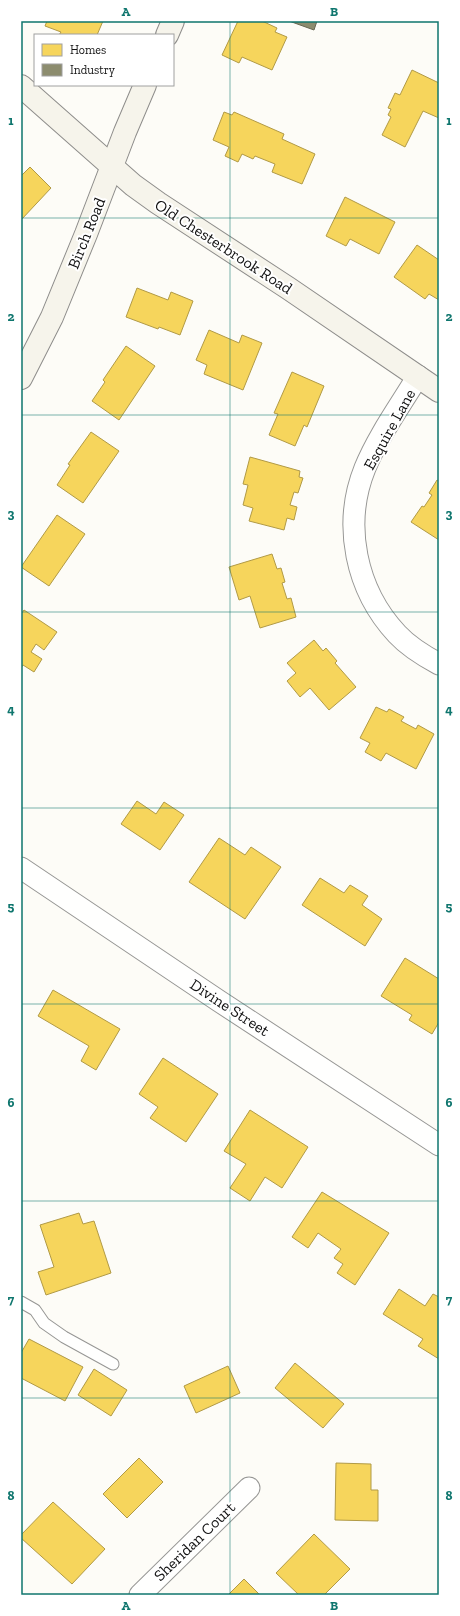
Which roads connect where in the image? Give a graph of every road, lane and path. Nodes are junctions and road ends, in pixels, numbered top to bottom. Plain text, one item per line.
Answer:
1 (173, 21) edge
2 (167, 34) edge
3 (21, 86) edge
4 (145, 86) edge
5 (112, 166) junction
6 (418, 376) junction
7 (21, 378) edge
8 (439, 391) edge
9 (439, 664) edge
10 (21, 868) edge
11 (439, 1146) edge
12 (21, 1302) edge
13 (113, 1364) dead end
14 (249, 1488) dead end
15 (140, 1595) edge

1 - 2 street
3 - 5 street, Old Chesterbrook Road
4 - 5 street, Birch Road
5 - 6 street, Old Chesterbrook Road
5 - 7 street, Birch Road
6 - 8 street, Old Chesterbrook Road
6 - 9 street, Esquire Lane
10 - 11 street, Divine Street
12 - 13 lane
14 - 15 street, Sheridan Court

